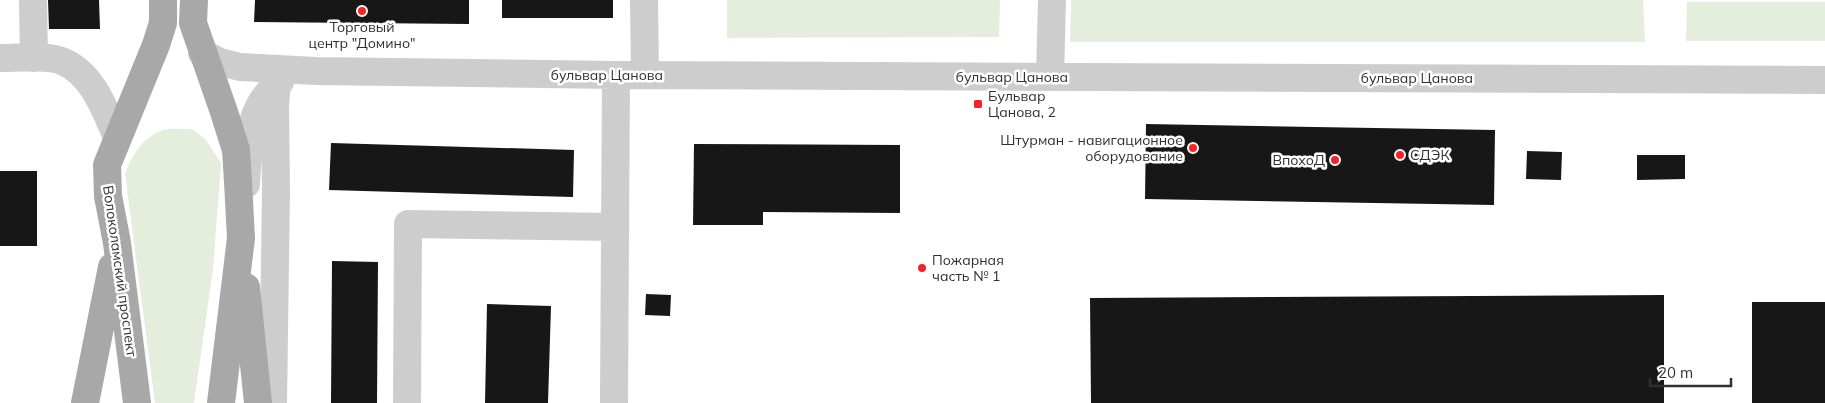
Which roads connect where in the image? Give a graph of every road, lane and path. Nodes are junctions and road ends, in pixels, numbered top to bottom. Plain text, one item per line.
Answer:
1 (33, 0) edge
2 (163, 0) edge
3 (194, 0) edge
4 (644, 0) edge
5 (1052, 0) edge
6 (202, 53) junction
7 (0, 58) edge
8 (34, 58) junction
9 (316, 71) junction
10 (616, 75) junction
11 (645, 75) junction
12 (1050, 77) junction
13 (1825, 80) edge
14 (277, 84) junction
15 (117, 137) junction
16 (615, 227) junction
17 (241, 238) junction
18 (117, 243) junction
19 (85, 403) edge
20 (137, 403) edge
21 (221, 403) edge
22 (258, 403) edge
23 (273, 403) edge
24 (407, 403) edge
25 (614, 403) edge

1 - 8 street
2 - 15 main road, Волоколамский проспект
3 - 6 main road
4 - 11 street
5 - 12 street
6 - 9 street, бульвар Цанова
6 - 17 main road
7 - 8 street
8 - 15 street
9 - 10 street, бульвар Цанова
9 - 14 street
10 - 11 street, бульвар Цанова
10 - 16 street
11 - 12 street, бульвар Цанова
12 - 13 street, бульвар Цанова
14 - 17 street
14 - 23 street
15 - 18 main road, Волоколамский проспект
16 - 24 street
16 - 25 street
17 - 21 main road
17 - 22 main road
18 - 19 main road
18 - 20 main road, Волоколамский проспект

